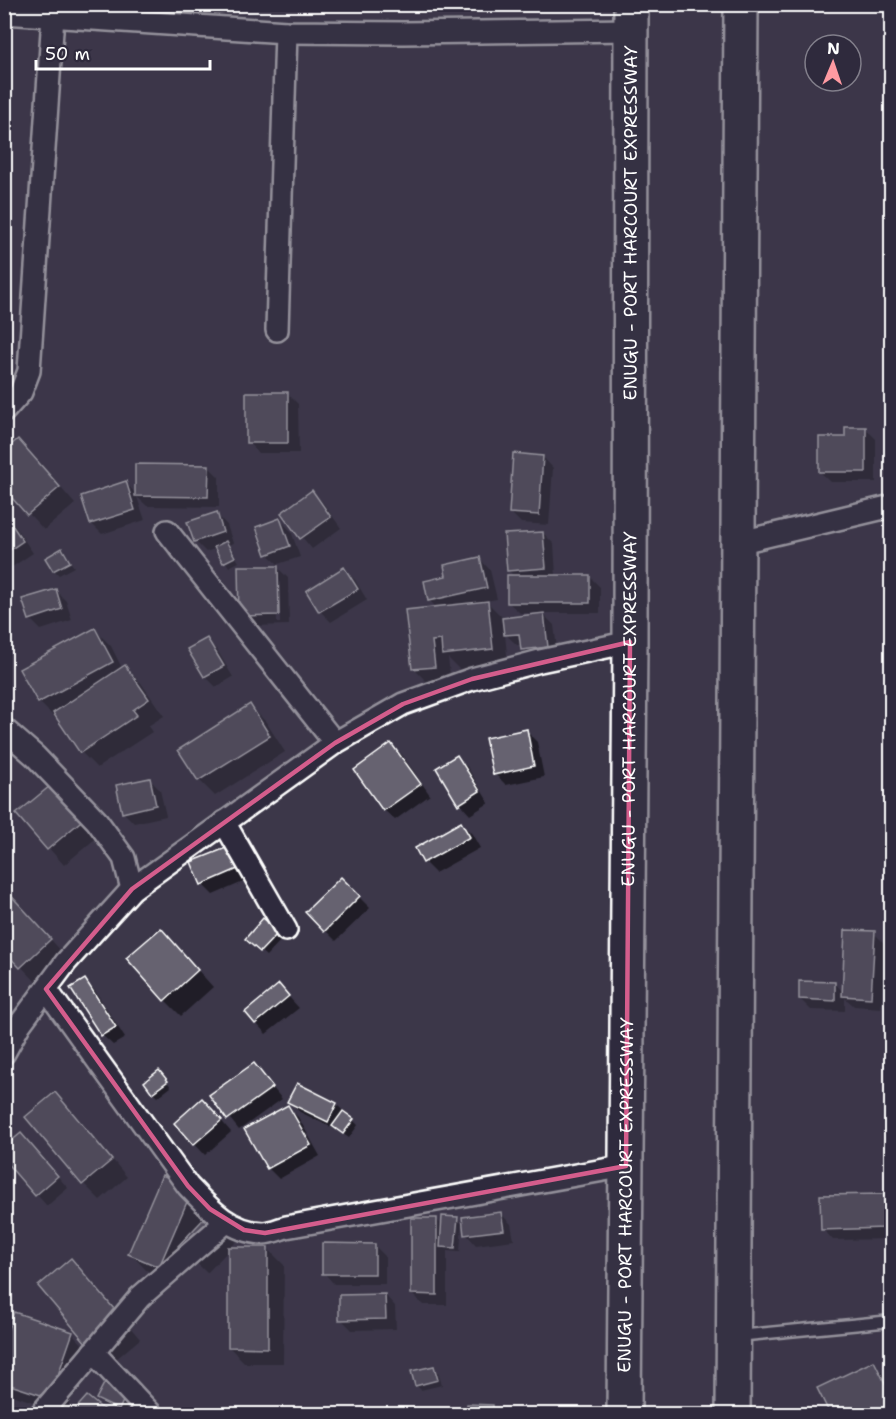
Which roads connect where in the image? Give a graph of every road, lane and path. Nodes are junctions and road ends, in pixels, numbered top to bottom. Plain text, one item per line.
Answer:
1 (741, 4) edge
2 (4, 13) edge
3 (53, 16) junction
4 (631, 17) edge
5 (286, 32) junction
6 (277, 330) dead end
7 (4, 411) edge
8 (891, 506) edge
9 (167, 531) dead end
10 (737, 543) junction
11 (630, 642) junction
12 (4, 729) edge
13 (335, 743) junction
14 (224, 822) junction
15 (132, 889) junction
16 (286, 930) dead end
17 (46, 989) junction
18 (4, 1053) edge
19 (626, 1166) junction
20 (226, 1222) junction
21 (891, 1321) edge
22 (734, 1336) junction
23 (93, 1352) junction
24 (41, 1414) edge
25 (151, 1414) edge
26 (624, 1414) edge
27 (733, 1414) edge

1 - 10 highway
2 - 3 street
3 - 5 street
3 - 7 street
4 - 5 street
4 - 11 highway, ENUGU - PORT HARCOURT EXPRESSWAY
5 - 6 street
8 - 10 street
9 - 13 street
10 - 22 highway
11 - 13 street
11 - 19 highway, ENUGU - PORT HARCOURT EXPRESSWAY
12 - 15 street
13 - 14 street
14 - 15 street
14 - 16 street
15 - 17 street
17 - 18 street
17 - 20 street
19 - 20 street
19 - 26 highway, ENUGU - PORT HARCOURT EXPRESSWAY
20 - 23 street
21 - 22 lane
22 - 27 highway
23 - 24 street
23 - 25 street

